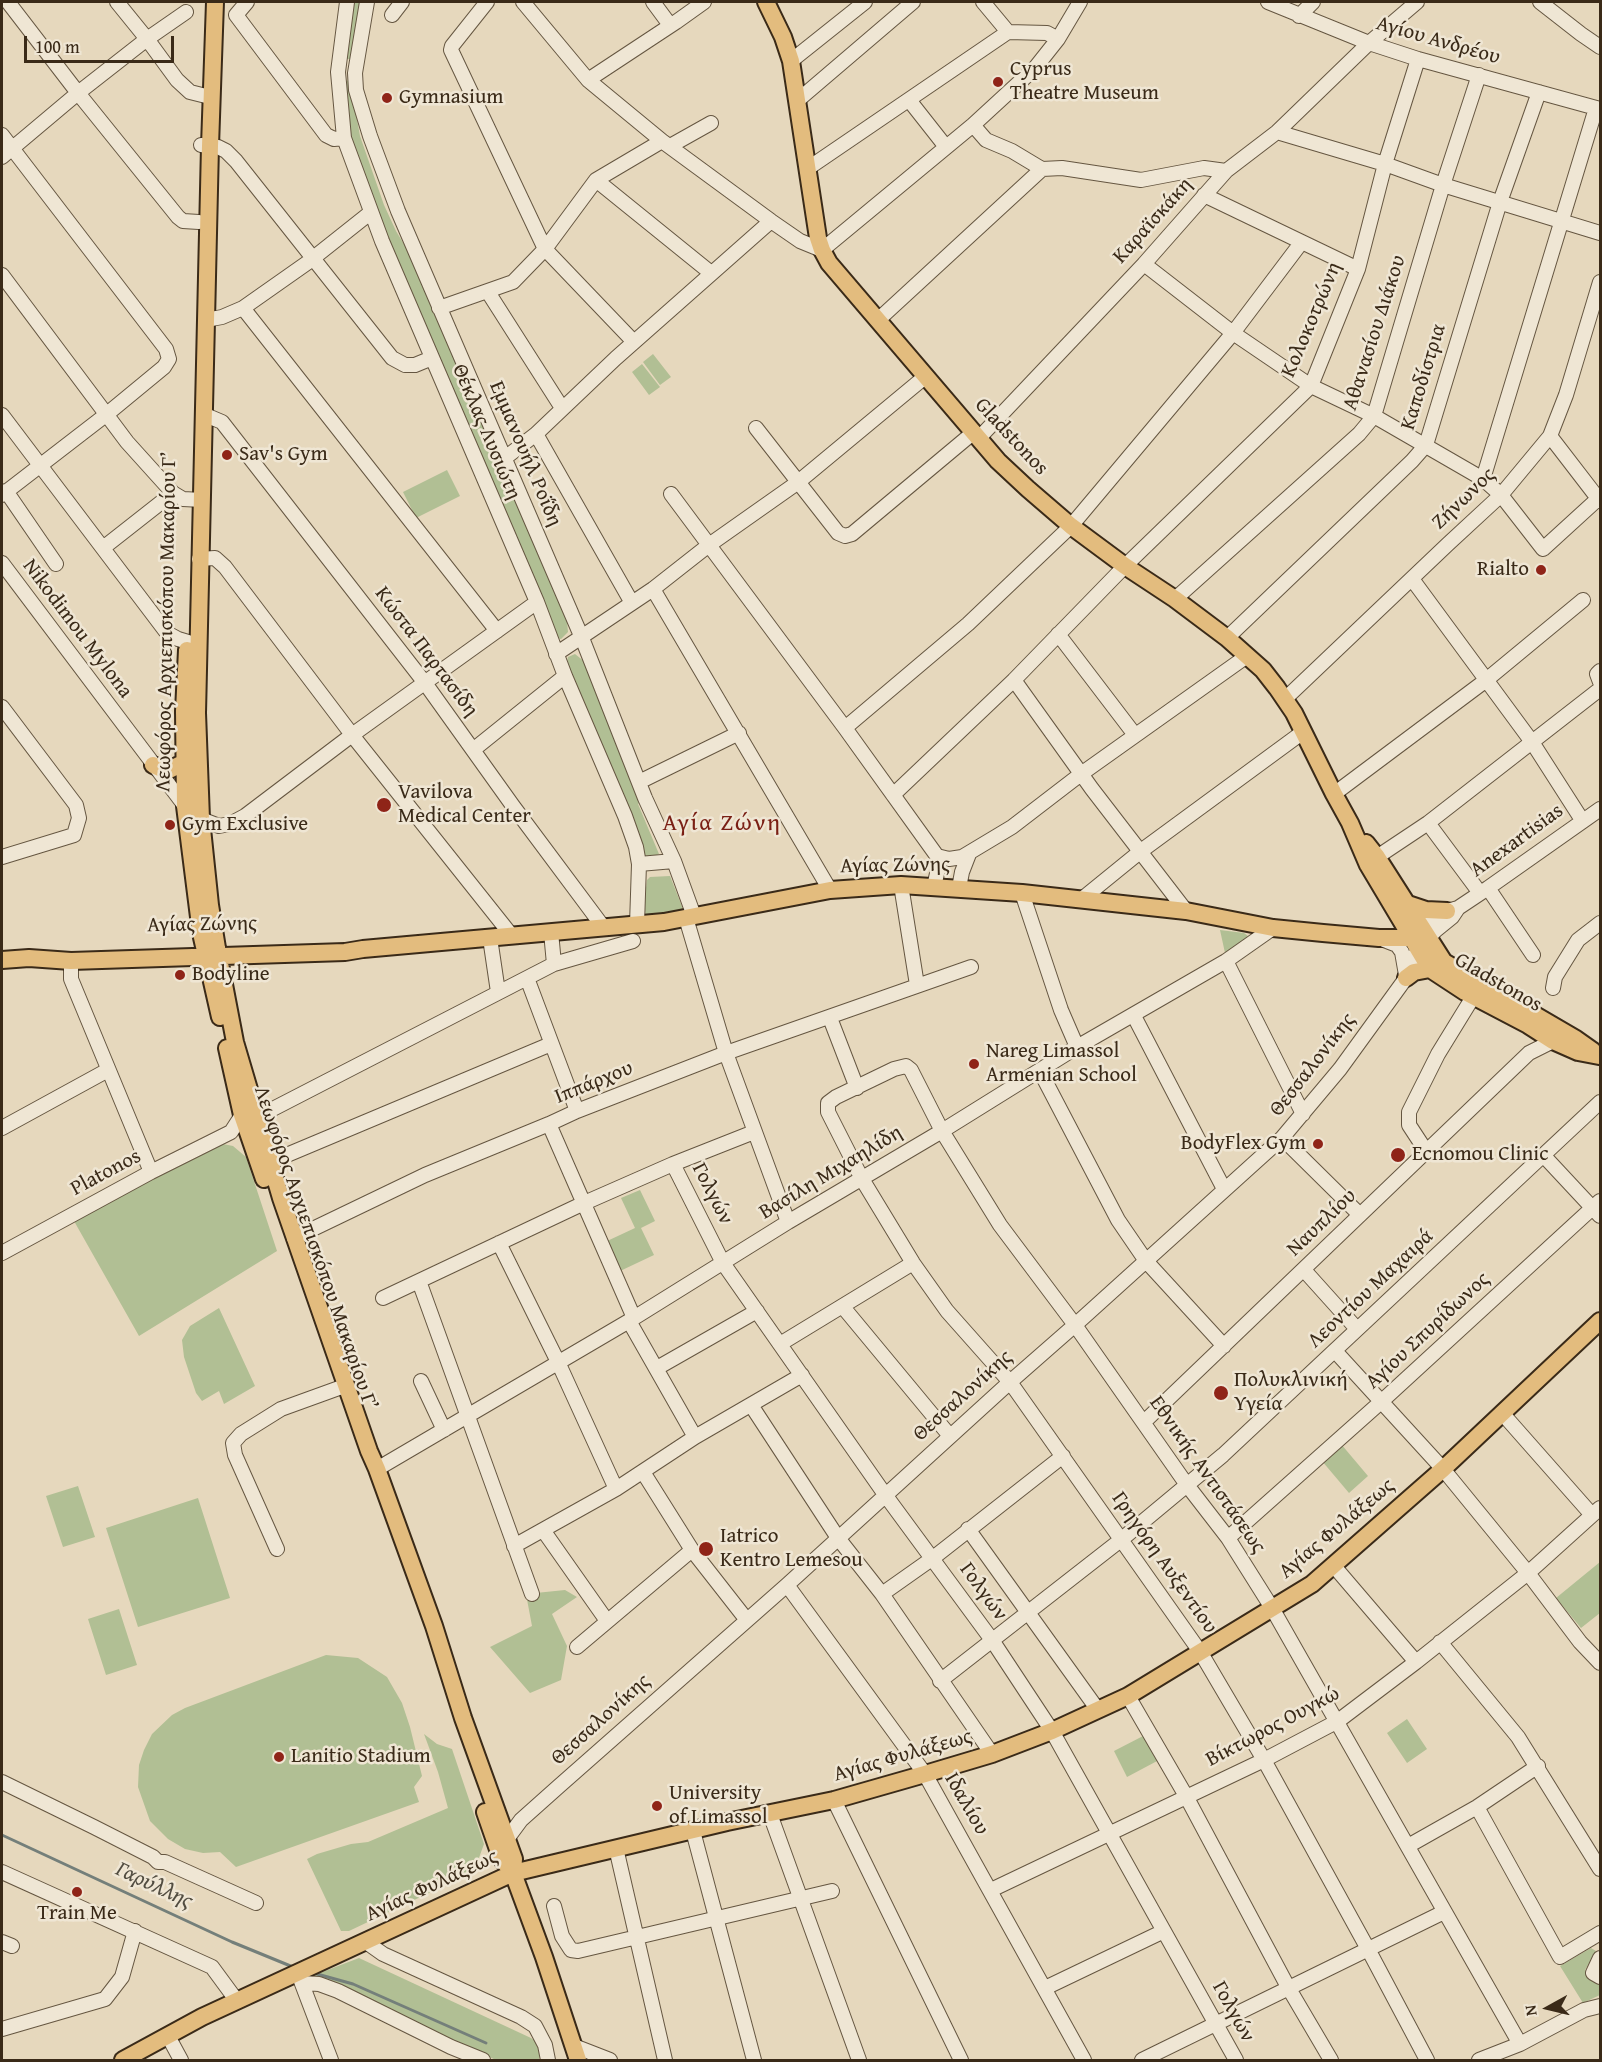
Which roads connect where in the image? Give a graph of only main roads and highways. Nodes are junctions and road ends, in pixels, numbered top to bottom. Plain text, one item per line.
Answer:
1 (766, 2) edge
2 (213, 6) edge
3 (205, 146) junction
4 (197, 500) junction
5 (184, 762) junction
6 (153, 765) road end
7 (1350, 823) junction
8 (1402, 908) junction
9 (1453, 909) road end
10 (1379, 938) junction
11 (1419, 938) junction
12 (212, 952) junction
13 (44, 959) junction
14 (2, 960) edge
15 (1430, 969) junction
16 (1406, 978) road end
17 (1600, 1056) edge
18 (1600, 1321) edge
19 (422, 1610) junction
20 (513, 1873) junction
21 (576, 2054) edge
22 (123, 2061) edge

1 - 7 main road, Gladstonos
2 - 3 main road, Λεωφόρος Αρχιεπισκόπου Μακαρίου Γ’
2 - 3 main road, Λεωφόρος Αρχιεπισκόπου Μακαρίου Γ’
3 - 4 main road, Λεωφόρος Αρχιεπισκόπου Μακαρίου Γ’
3 - 4 main road, Λεωφόρος Αρχιεπισκόπου Μακαρίου Γ’
4 - 5 main road, Λεωφόρος Αρχιεπισκόπου Μακαρίου Γ’
4 - 12 main road, Λεωφόρος Αρχιεπισκόπου Μακαρίου Γ’
5 - 6 main road
5 - 12 main road, Λεωφόρος Αρχιεπισκόπου Μακαρίου Γ’
7 - 8 main road, Gladstonos
7 - 8 main road, Gladstonos
8 - 9 main road
8 - 10 main road
8 - 11 main road, Gladstonos
10 - 11 main road, Αγίας Ζώνης
10 - 12 main road, Αγίας Ζώνης
11 - 15 main road, Gladstonos
11 - 17 main road, Gladstonos
12 - 13 main road, Αγίας Ζώνης
12 - 13 main road, Αγίας Ζώνης
12 - 19 main road, Λεωφόρος Αρχιεπισκόπου Μακαρίου Γ’
12 - 19 main road, Λεωφόρος Αρχιεπισκόπου Μακαρίου Γ’
13 - 14 main road, Αγίας Ζώνης
15 - 16 main road
15 - 17 main road, Gladstonos
18 - 20 main road, Αγίας Φυλάξεως
19 - 20 main road, Λεωφόρος Αρχιεπισκόπου Μακαρίου Γ’
19 - 20 main road, Λεωφόρος Αρχιεπισκόπου Μακαρίου Γ’
20 - 21 main road, Λεωφόρος Αρχιεπισκόπου Μακαρίου Γ’
20 - 22 main road, Αγίας Φυλάξεως

